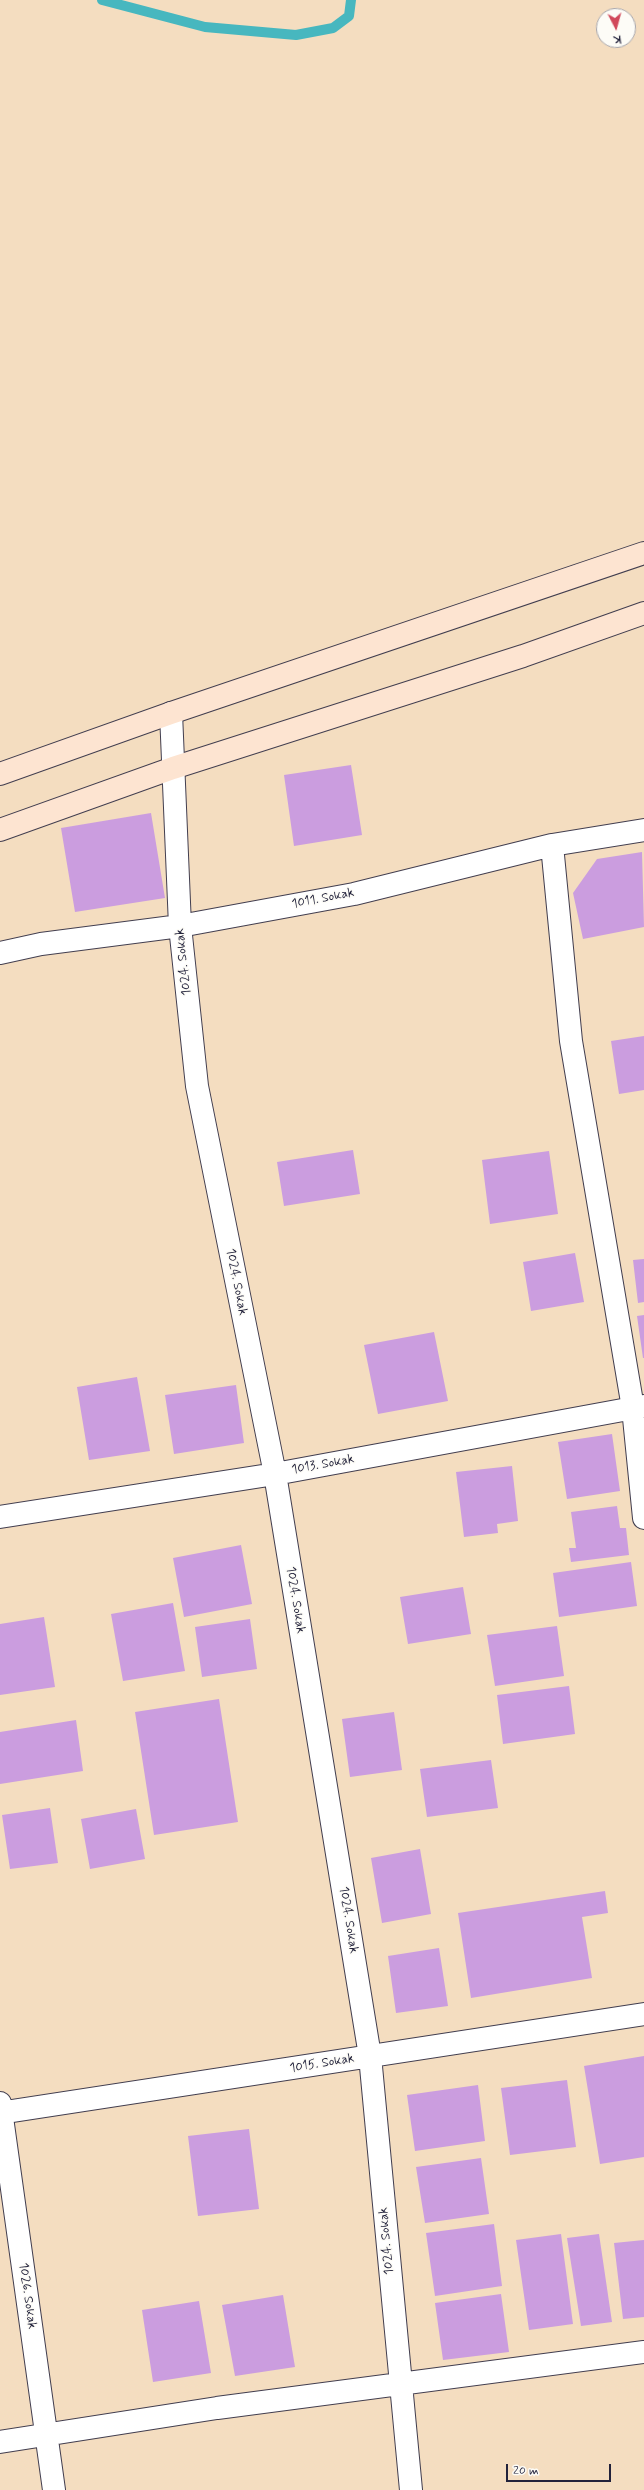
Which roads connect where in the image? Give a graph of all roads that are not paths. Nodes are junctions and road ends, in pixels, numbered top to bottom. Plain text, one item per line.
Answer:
1 (644, 553) edge
2 (644, 613) edge
3 (171, 713) junction
4 (173, 768) junction
5 (0, 774) edge
6 (0, 830) edge
7 (644, 830) edge
8 (552, 845) junction
9 (180, 926) junction
10 (0, 953) edge
11 (639, 1407) edge
12 (275, 1474) junction
13 (0, 1517) edge
14 (644, 1518) edge
15 (644, 2014) edge
16 (370, 2056) junction
17 (1, 2110) edge
18 (644, 2352) edge
19 (401, 2384) junction
20 (47, 2435) junction
21 (0, 2442) edge
22 (54, 2490) edge
23 (411, 2490) edge

1 - 3 street
2 - 4 street
3 - 4 street, 1024. Sokak
3 - 5 street
4 - 6 street
4 - 9 street, 1024. Sokak
7 - 8 street, 1011. Sokak
8 - 9 street, 1011. Sokak
8 - 11 street
9 - 10 street, 1011. Sokak
9 - 12 street, 1024. Sokak
11 - 12 street, 1013. Sokak
11 - 14 street
12 - 13 street, 1013. Sokak
12 - 16 street, 1024. Sokak
15 - 16 street, 1015. Sokak
16 - 17 street, 1015. Sokak
16 - 19 street, 1024. Sokak
17 - 20 street, 1026. Sokak
18 - 19 street
19 - 20 street
19 - 23 street, 1024. Sokak
20 - 21 street
20 - 22 street, 1026. Sokak

